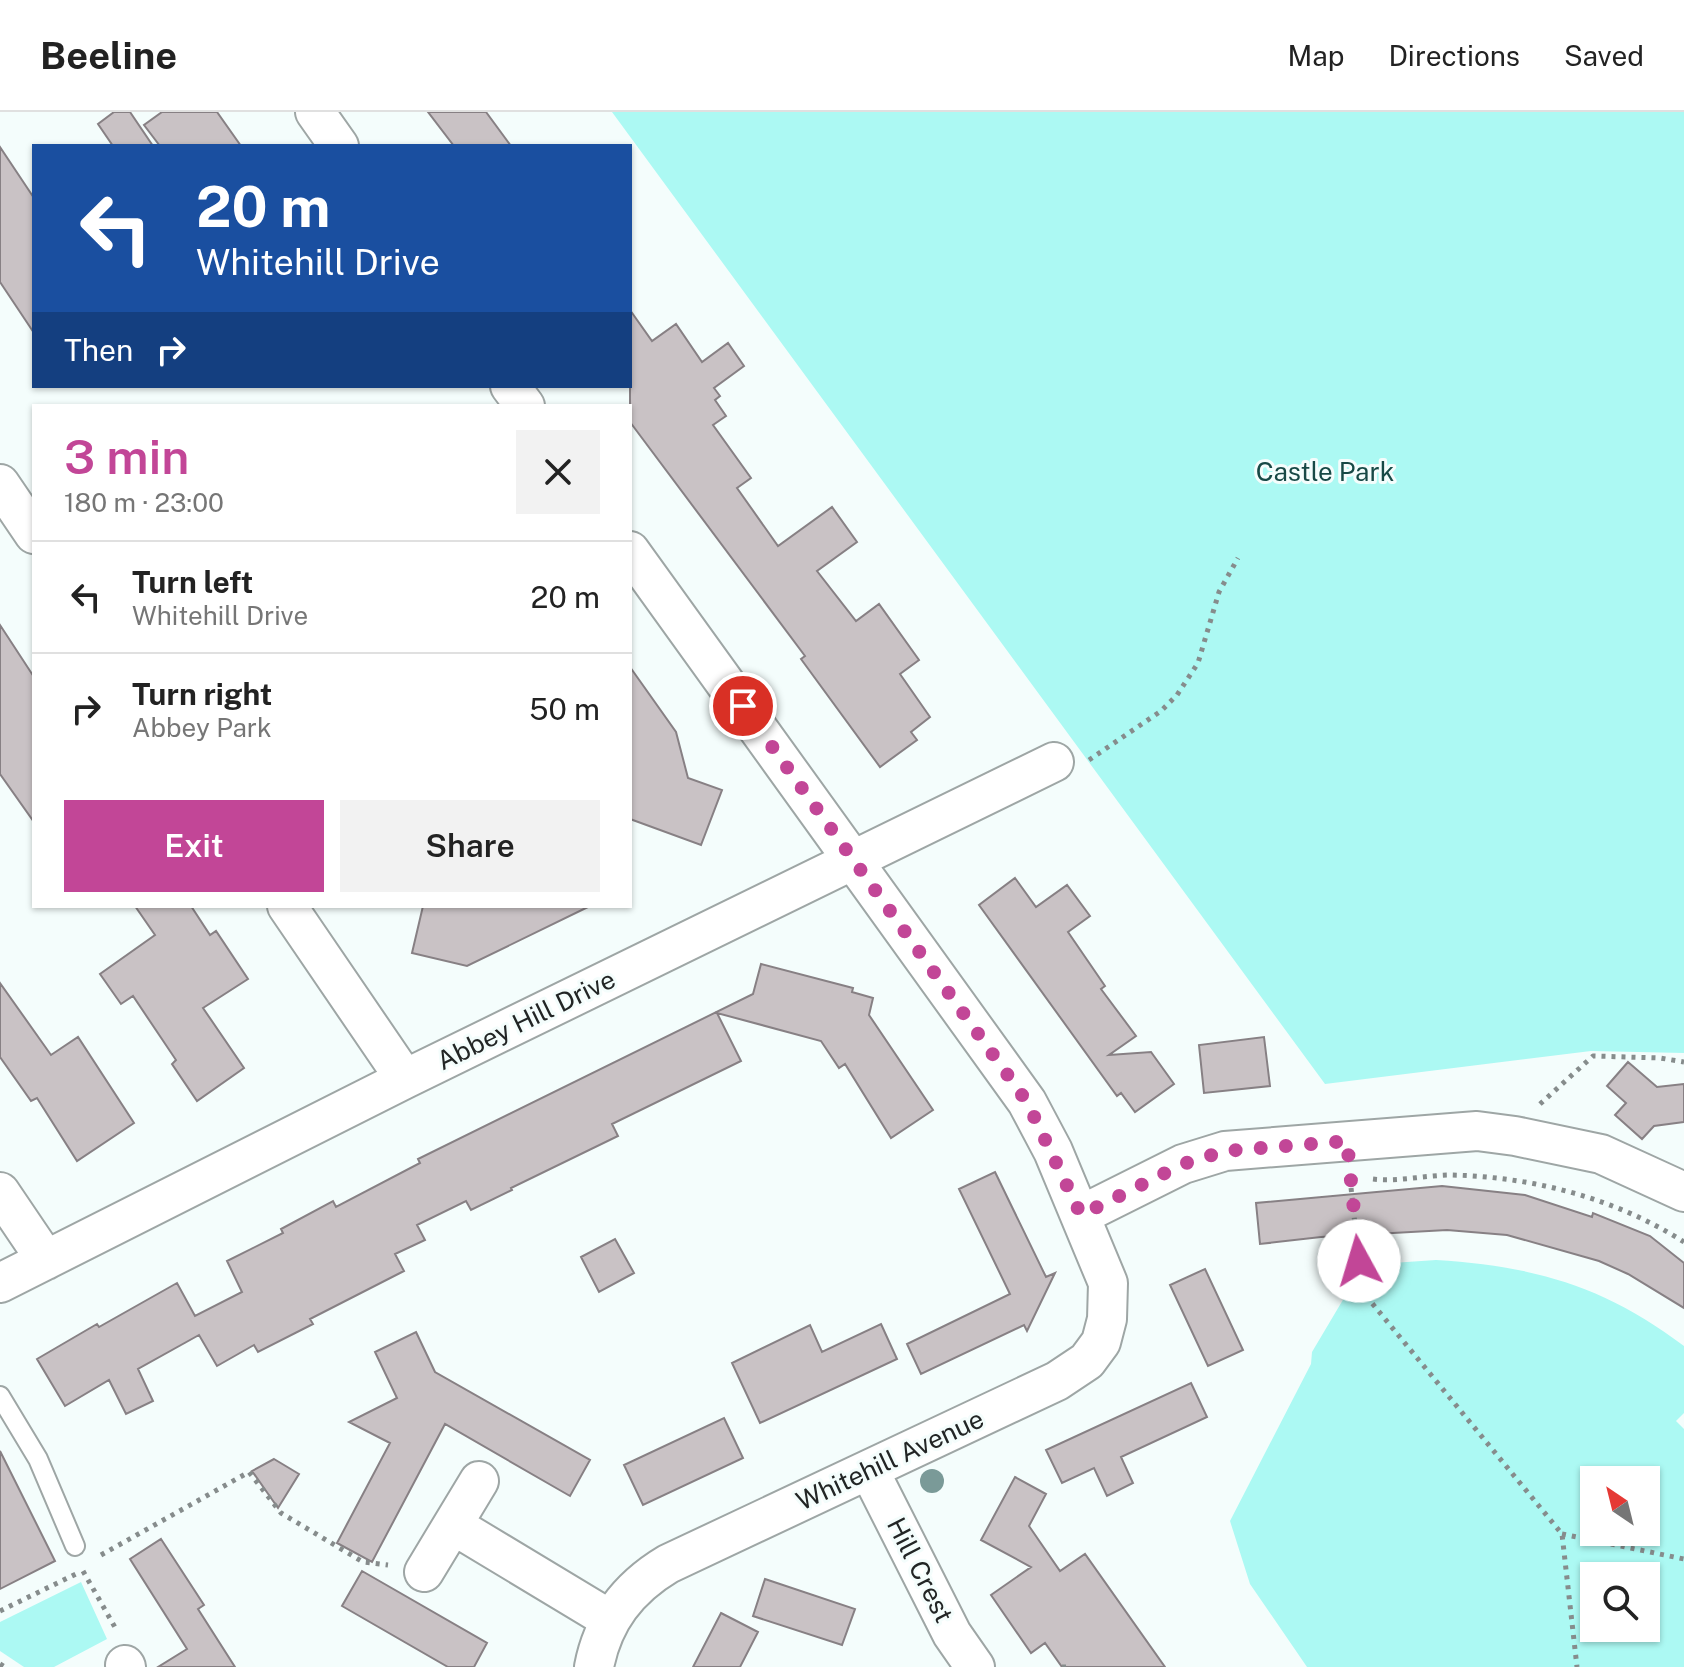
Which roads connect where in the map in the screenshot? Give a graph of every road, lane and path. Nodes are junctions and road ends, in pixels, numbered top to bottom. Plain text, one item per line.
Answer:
1 (315, 112) edge
2 (338, 144) edge
3 (0, 484) edge
4 (32, 531) edge
5 (632, 554) edge
6 (1238, 558) dead end
7 (1054, 762) joint
8 (855, 861) junction
9 (288, 908) edge
10 (1684, 1062) edge
11 (405, 1079) junction
12 (1523, 1137) junction
13 (0, 1192) edge
14 (1684, 1192) edge
15 (1081, 1215) junction
16 (1684, 1242) edge
17 (46, 1260) junction
18 (0, 1283) edge
19 (0, 1396) edge
20 (869, 1470) junction
21 (479, 1481) dead end
22 (453, 1525) junction
23 (1562, 1534) junction
24 (75, 1546) dead end
25 (1684, 1559) edge
26 (90, 1561) dead end
27 (424, 1572) joint
28 (0, 1611) edge
29 (609, 1619) junction
30 (125, 1666) edge
31 (594, 1667) edge
32 (975, 1667) edge
33 (1577, 1667) edge

1 - 2 street
3 - 4 street
5 - 8 street, Whitehill Avenue
6 - 7 path
7 - 8 street, Abbey Hill Drive
8 - 11 street, Abbey Hill Drive
8 - 15 street, Whitehill Avenue
9 - 11 street
10 - 12 path
11 - 17 street, Abbey Hill Drive
12 - 14 street
12 - 15 street
13 - 17 street
15 - 20 street, Whitehill Avenue
16 - 23 path
17 - 18 street, Abbey Hill Drive
19 - 24 lane
20 - 29 street, Whitehill Avenue
20 - 32 street, Hill Crest
21 - 22 street
22 - 27 street
22 - 29 street
23 - 25 path
23 - 33 path
26 - 27 path
28 - 30 path
29 - 31 street, Whitehill Avenue

